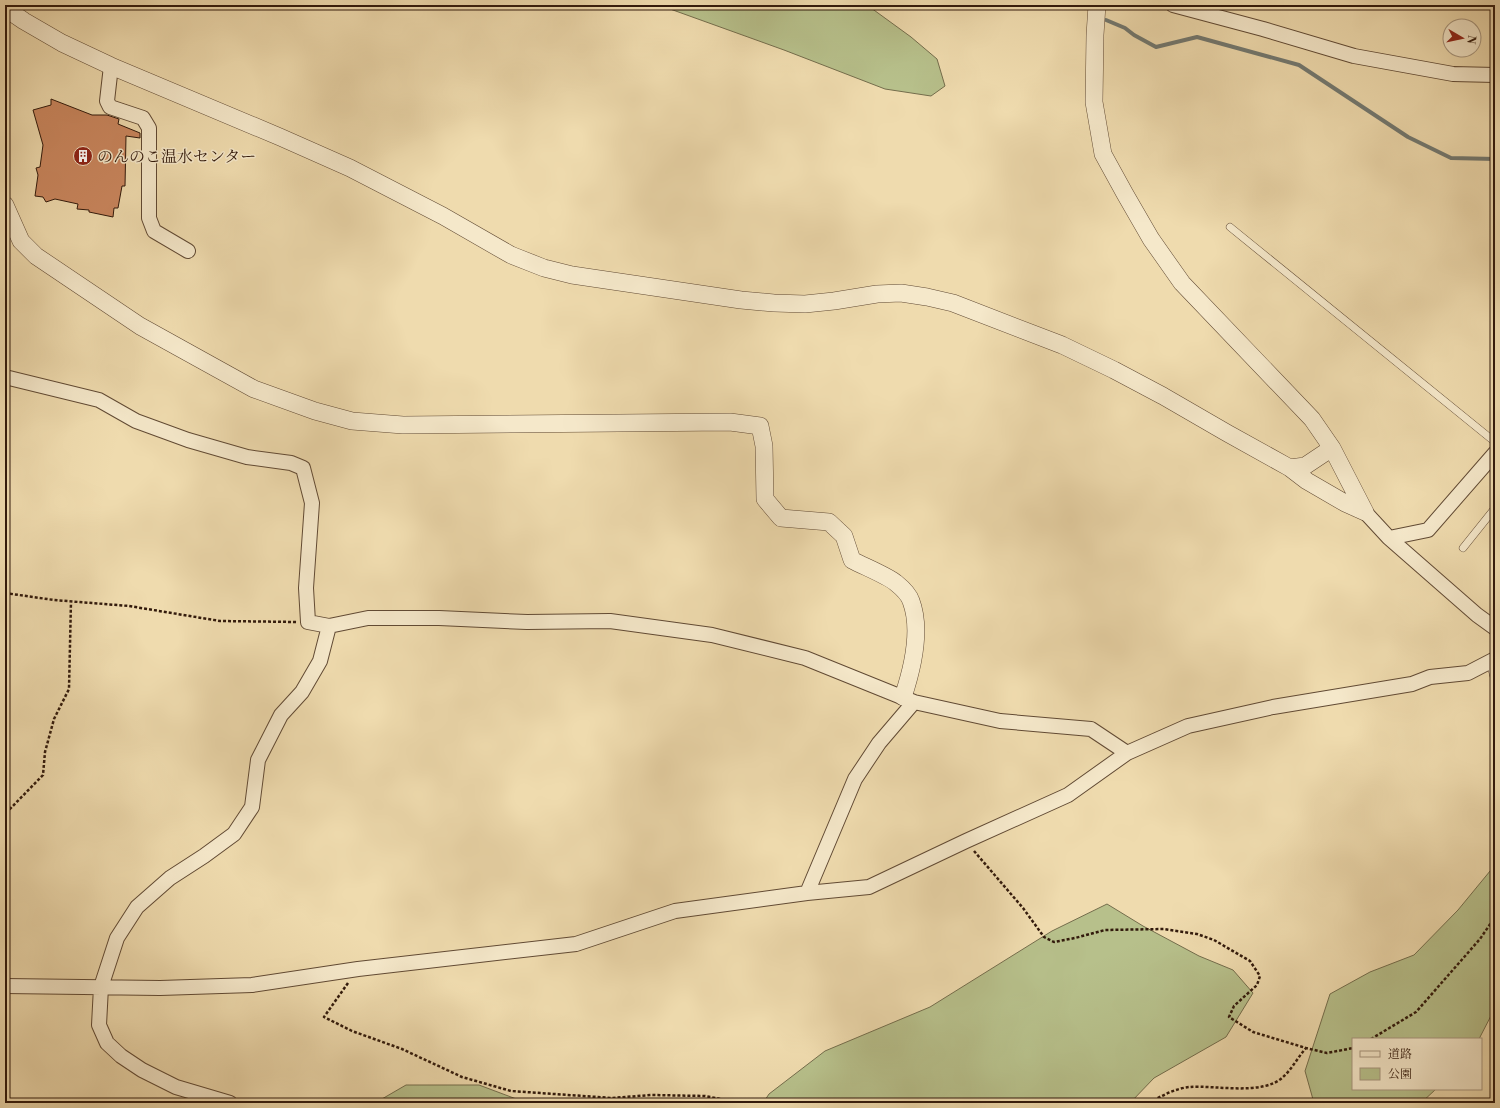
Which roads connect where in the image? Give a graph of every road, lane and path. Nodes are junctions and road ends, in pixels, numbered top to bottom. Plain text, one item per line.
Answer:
1 (1097, 5) edge
2 (1173, 5) edge
3 (5, 8) edge
4 (111, 66) junction
5 (1495, 75) edge
6 (5, 205) edge
7 (1230, 227) dead end
8 (188, 251) dead end
9 (5, 377) edge
10 (1495, 442) edge
11 (1332, 448) junction
12 (1495, 453) edge
13 (1290, 468) junction
14 (1495, 508) edge
15 (1365, 512) junction
16 (1389, 538) junction
17 (1463, 548) dead end
18 (5, 593) edge
19 (71, 601) junction
20 (308, 622) junction
21 (329, 626) junction
22 (1495, 628) edge
23 (1492, 660) edge
24 (1495, 681) edge
25 (909, 700) junction
26 (1127, 753) junction
27 (5, 818) edge
28 (966, 841) junction
29 (807, 893) junction
30 (1495, 917) edge
31 (358, 970) junction
32 (5, 986) edge
33 (101, 987) junction
34 (1373, 1038) edge
35 (1306, 1048) junction
36 (1352, 1048) edge
37 (230, 1103) edge
38 (742, 1103) edge
39 (1150, 1103) edge

1 - 11 street
2 - 5 street
3 - 4 street
4 - 8 street
4 - 13 street
6 - 25 street
7 - 10 lane
9 - 20 street
11 - 13 street
11 - 15 street
12 - 16 street
13 - 15 street
14 - 17 lane
15 - 16 street
16 - 22 street
18 - 19 path
19 - 20 path
19 - 27 path
20 - 21 street
21 - 25 street
21 - 33 street
23 - 24 lane
23 - 26 street
25 - 26 street
25 - 29 street
26 - 28 street
28 - 29 street
28 - 35 path
29 - 31 street
30 - 34 path
31 - 33 street
31 - 38 path
32 - 33 street
33 - 37 street
35 - 36 path
35 - 39 path

